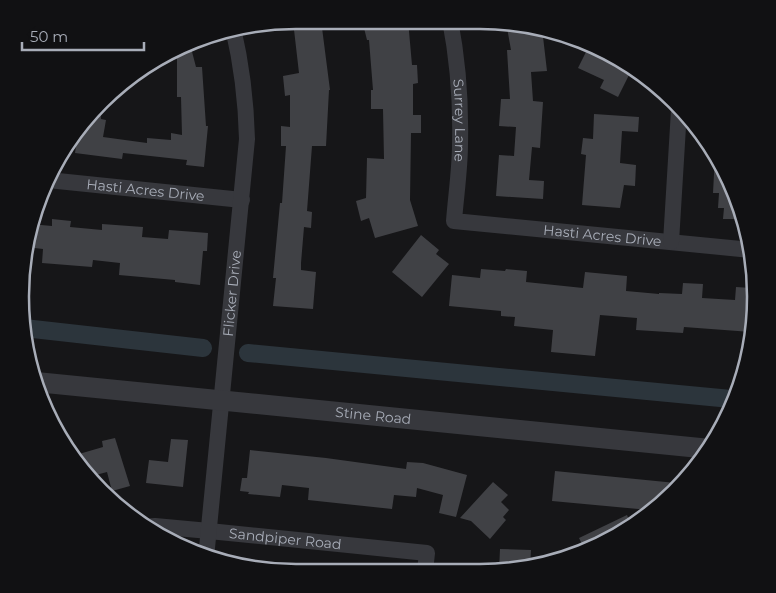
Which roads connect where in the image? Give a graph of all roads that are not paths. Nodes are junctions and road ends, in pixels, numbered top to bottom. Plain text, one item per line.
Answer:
1 (452, 29) edge
2 (235, 36) edge
3 (679, 117) edge
4 (55, 181) edge
5 (242, 200) junction
6 (454, 221) joint
7 (671, 242) junction
8 (743, 249) edge
9 (43, 383) edge
10 (222, 401) junction
11 (700, 448) edge
12 (160, 526) edge
13 (209, 531) junction
14 (207, 549) edge
15 (426, 564) edge

1 - 6 street, Surrey Lane
2 - 5 street, Flicker Drive
3 - 7 street
4 - 5 street, Hasti Acres Drive
5 - 10 street, Flicker Drive
6 - 7 street, Hasti Acres Drive
7 - 8 street, Hasti Acres Drive
9 - 10 street, Stine Road
10 - 11 street, Stine Road
10 - 13 street, Flicker Drive
12 - 13 street, Sandpiper Road
13 - 14 street, Flicker Drive
13 - 15 street, Sandpiper Road

